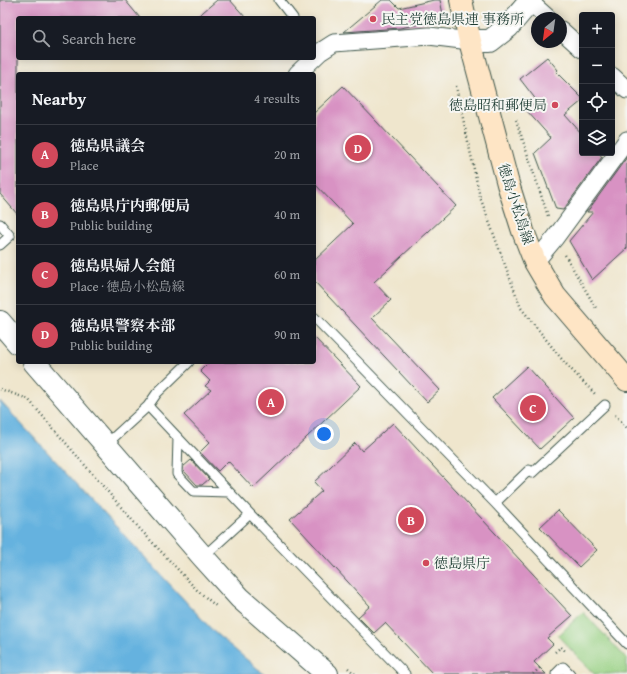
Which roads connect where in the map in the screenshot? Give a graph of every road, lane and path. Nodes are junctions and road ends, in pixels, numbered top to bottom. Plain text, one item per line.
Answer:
1 (279, 0) edge
2 (461, 0) edge
3 (530, 1) edge
4 (542, 12) edge
5 (291, 16) edge
6 (567, 35) edge
7 (470, 41) junction
8 (581, 48) edge
9 (317, 49) edge
10 (308, 60) edge
11 (299, 72) edge
12 (615, 79) edge
13 (627, 90) edge
14 (627, 140) edge
15 (0, 224) edge
16 (0, 245) edge
17 (535, 262) junction
18 (316, 319) edge
19 (0, 322) edge
20 (16, 340) edge
21 (36, 364) edge
22 (187, 364) edge
23 (627, 380) edge
24 (0, 389) edge
25 (605, 405) dead end
26 (148, 406) junction
27 (178, 438) junction
28 (112, 439) dead end
29 (229, 492) junction
30 (495, 503) junction
31 (250, 514) junction
32 (139, 528) dead end
33 (203, 557) junction
34 (627, 644) edge
35 (327, 674) edge
36 (405, 674) edge
37 (556, 674) edge
38 (570, 674) edge

1 - 5 lane
2 - 7 main road, 徳島小松島線
3 - 4 street
3 - 7 street
6 - 8 street
7 - 9 street
7 - 17 main road, 徳島小松島線
10 - 11 street
12 - 13 street
14 - 17 street
15 - 16 lane
17 - 23 main road, 徳島小松島線
18 - 30 lane
19 - 20 street
21 - 33 street
22 - 26 lane
24 - 32 path
25 - 30 lane
26 - 27 lane
26 - 28 lane
27 - 29 lane
27 - 29 lane
29 - 31 lane
30 - 34 lane
31 - 33 lane
31 - 36 lane
33 - 35 street
37 - 38 lane

